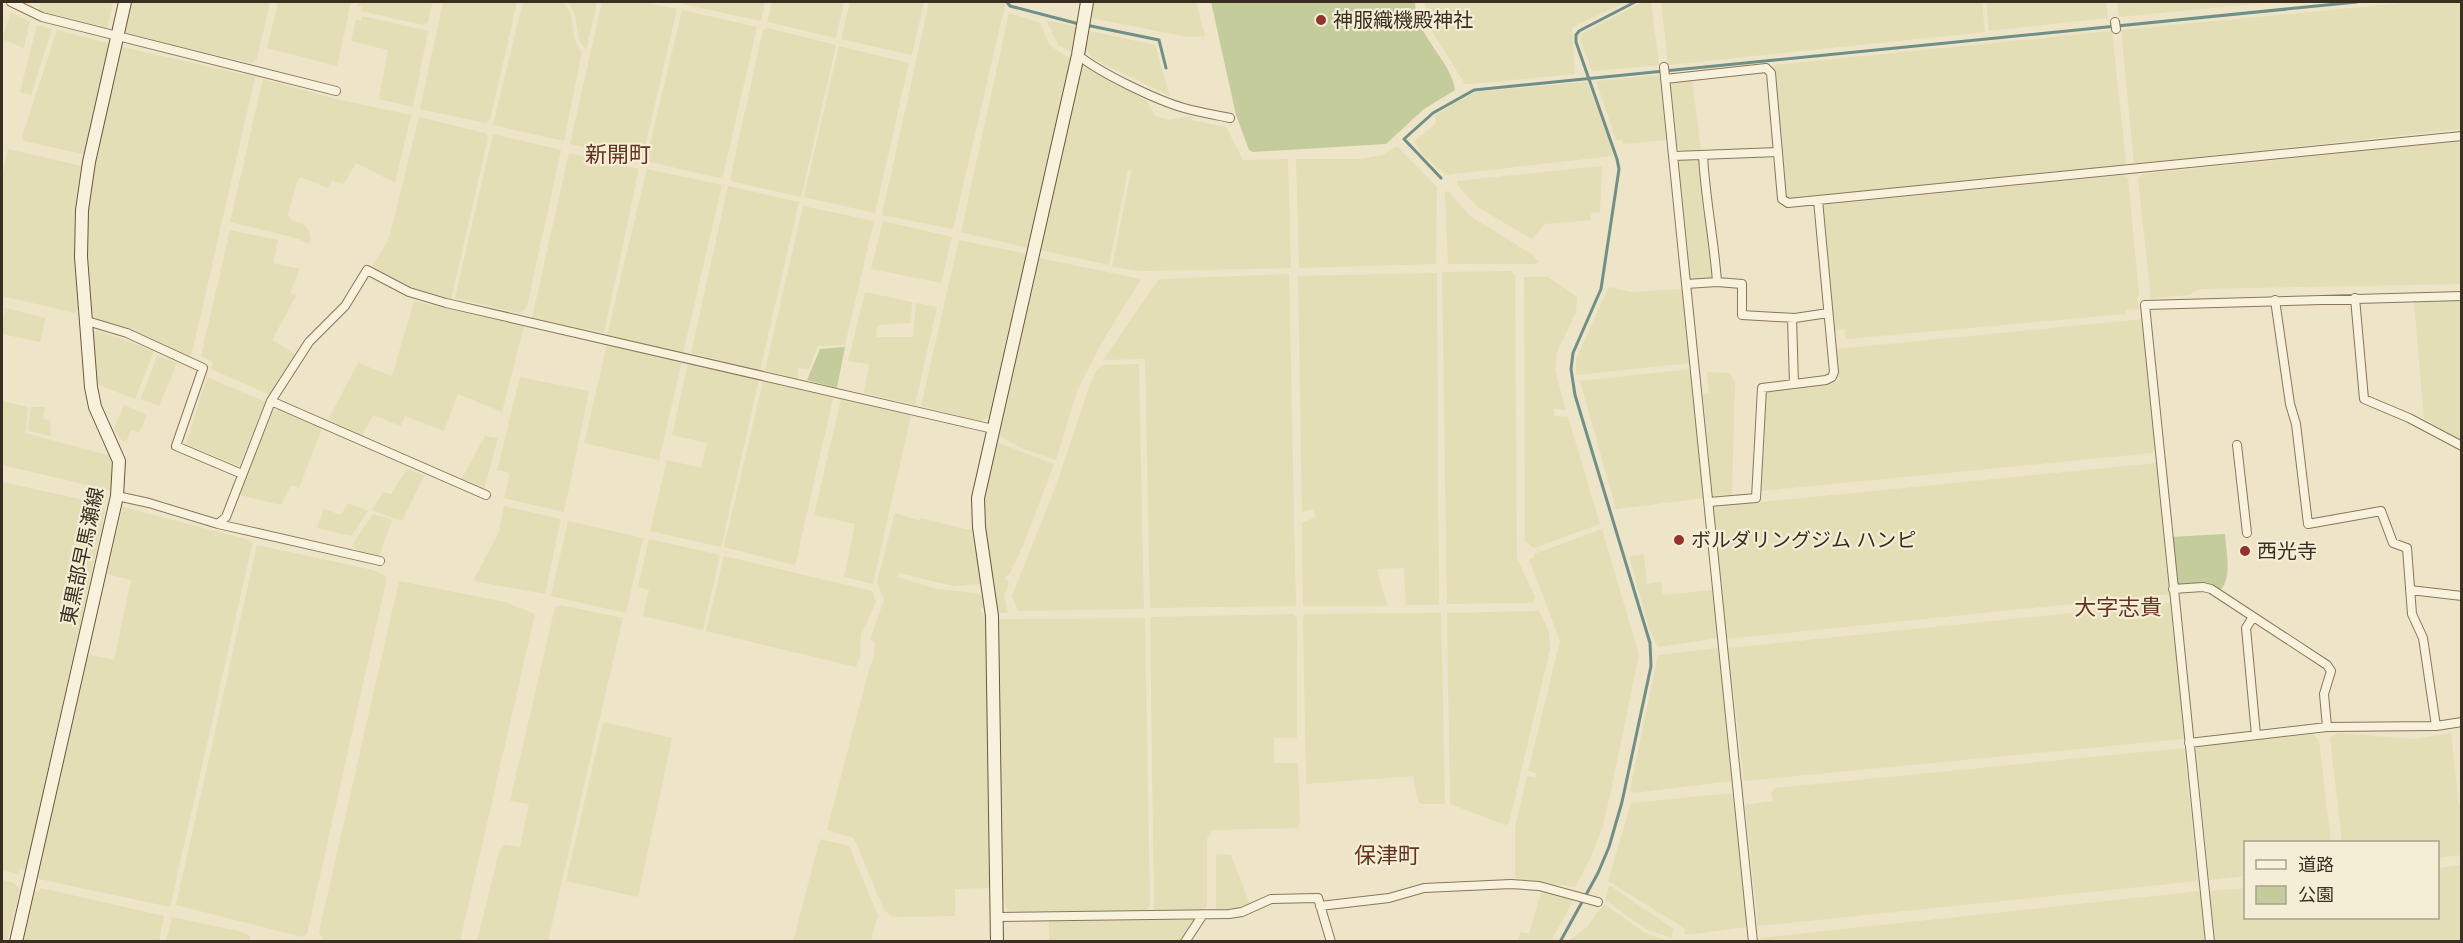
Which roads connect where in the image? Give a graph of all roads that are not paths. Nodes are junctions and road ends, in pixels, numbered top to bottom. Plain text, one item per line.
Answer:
1 (11, 2) edge
2 (125, 2) edge
3 (1087, 2) edge
4 (117, 38) junction
5 (1078, 55) junction
6 (336, 92) dead end
7 (1230, 118) dead end
8 (2462, 136) edge
9 (1778, 152) junction
10 (1703, 155) junction
11 (1674, 156) junction
12 (1818, 200) junction
13 (1717, 282) junction
14 (1686, 284) junction
15 (2462, 296) edge
16 (2355, 298) junction
17 (2275, 300) junction
18 (1828, 313) junction
19 (1792, 318) junction
20 (87, 321) junction
21 (1794, 384) junction
22 (271, 401) junction
23 (993, 429) junction
24 (2237, 445) dead end
25 (2462, 446) edge
26 (242, 474) junction
27 (486, 495) dead end
28 (117, 496) junction
29 (1709, 502) junction
30 (218, 524) junction
31 (2247, 533) dead end
32 (380, 561) dead end
33 (2173, 589) junction
34 (2410, 590) junction
35 (2462, 596) edge
36 (2253, 617) junction
37 (2462, 722) edge
38 (2436, 726) junction
39 (2327, 727) junction
40 (2256, 735) junction
41 (2189, 743) junction
42 (1598, 902) dead end
43 (1320, 906) junction
44 (1202, 916) junction
45 (996, 917) junction
46 (16, 942) edge
47 (997, 942) edge
48 (1185, 942) edge
49 (1331, 942) edge
50 (1753, 942) edge
51 (2210, 942) edge

1 - 4 street
2 - 4 main road, 東黒部早馬瀬線
3 - 5 main road
4 - 6 street
4 - 20 main road, 東黒部早馬瀬線
5 - 7 street
5 - 23 main road
8 - 12 street
9 - 10 street
9 - 11 street
9 - 12 street
10 - 11 street
10 - 13 street
11 - 14 street
12 - 18 street
13 - 14 street
13 - 19 street
14 - 29 street
15 - 16 street
16 - 17 street
16 - 25 street
17 - 33 street
17 - 34 street
18 - 19 street
18 - 21 street
19 - 21 street
20 - 26 street
20 - 28 main road, 東黒部早馬瀬線
21 - 29 street
22 - 23 street
22 - 26 street
22 - 27 street
23 - 45 main road
24 - 31 street
26 - 30 street
28 - 30 street
28 - 46 main road, 東黒部早馬瀬線
29 - 50 street
30 - 32 street
33 - 36 street
33 - 41 street
34 - 35 street
34 - 38 street
36 - 39 street
36 - 40 street
37 - 38 street
38 - 39 street
39 - 40 street
40 - 41 street
41 - 51 street
42 - 43 street
43 - 44 street
43 - 49 street
44 - 45 street
44 - 48 street
45 - 47 main road

